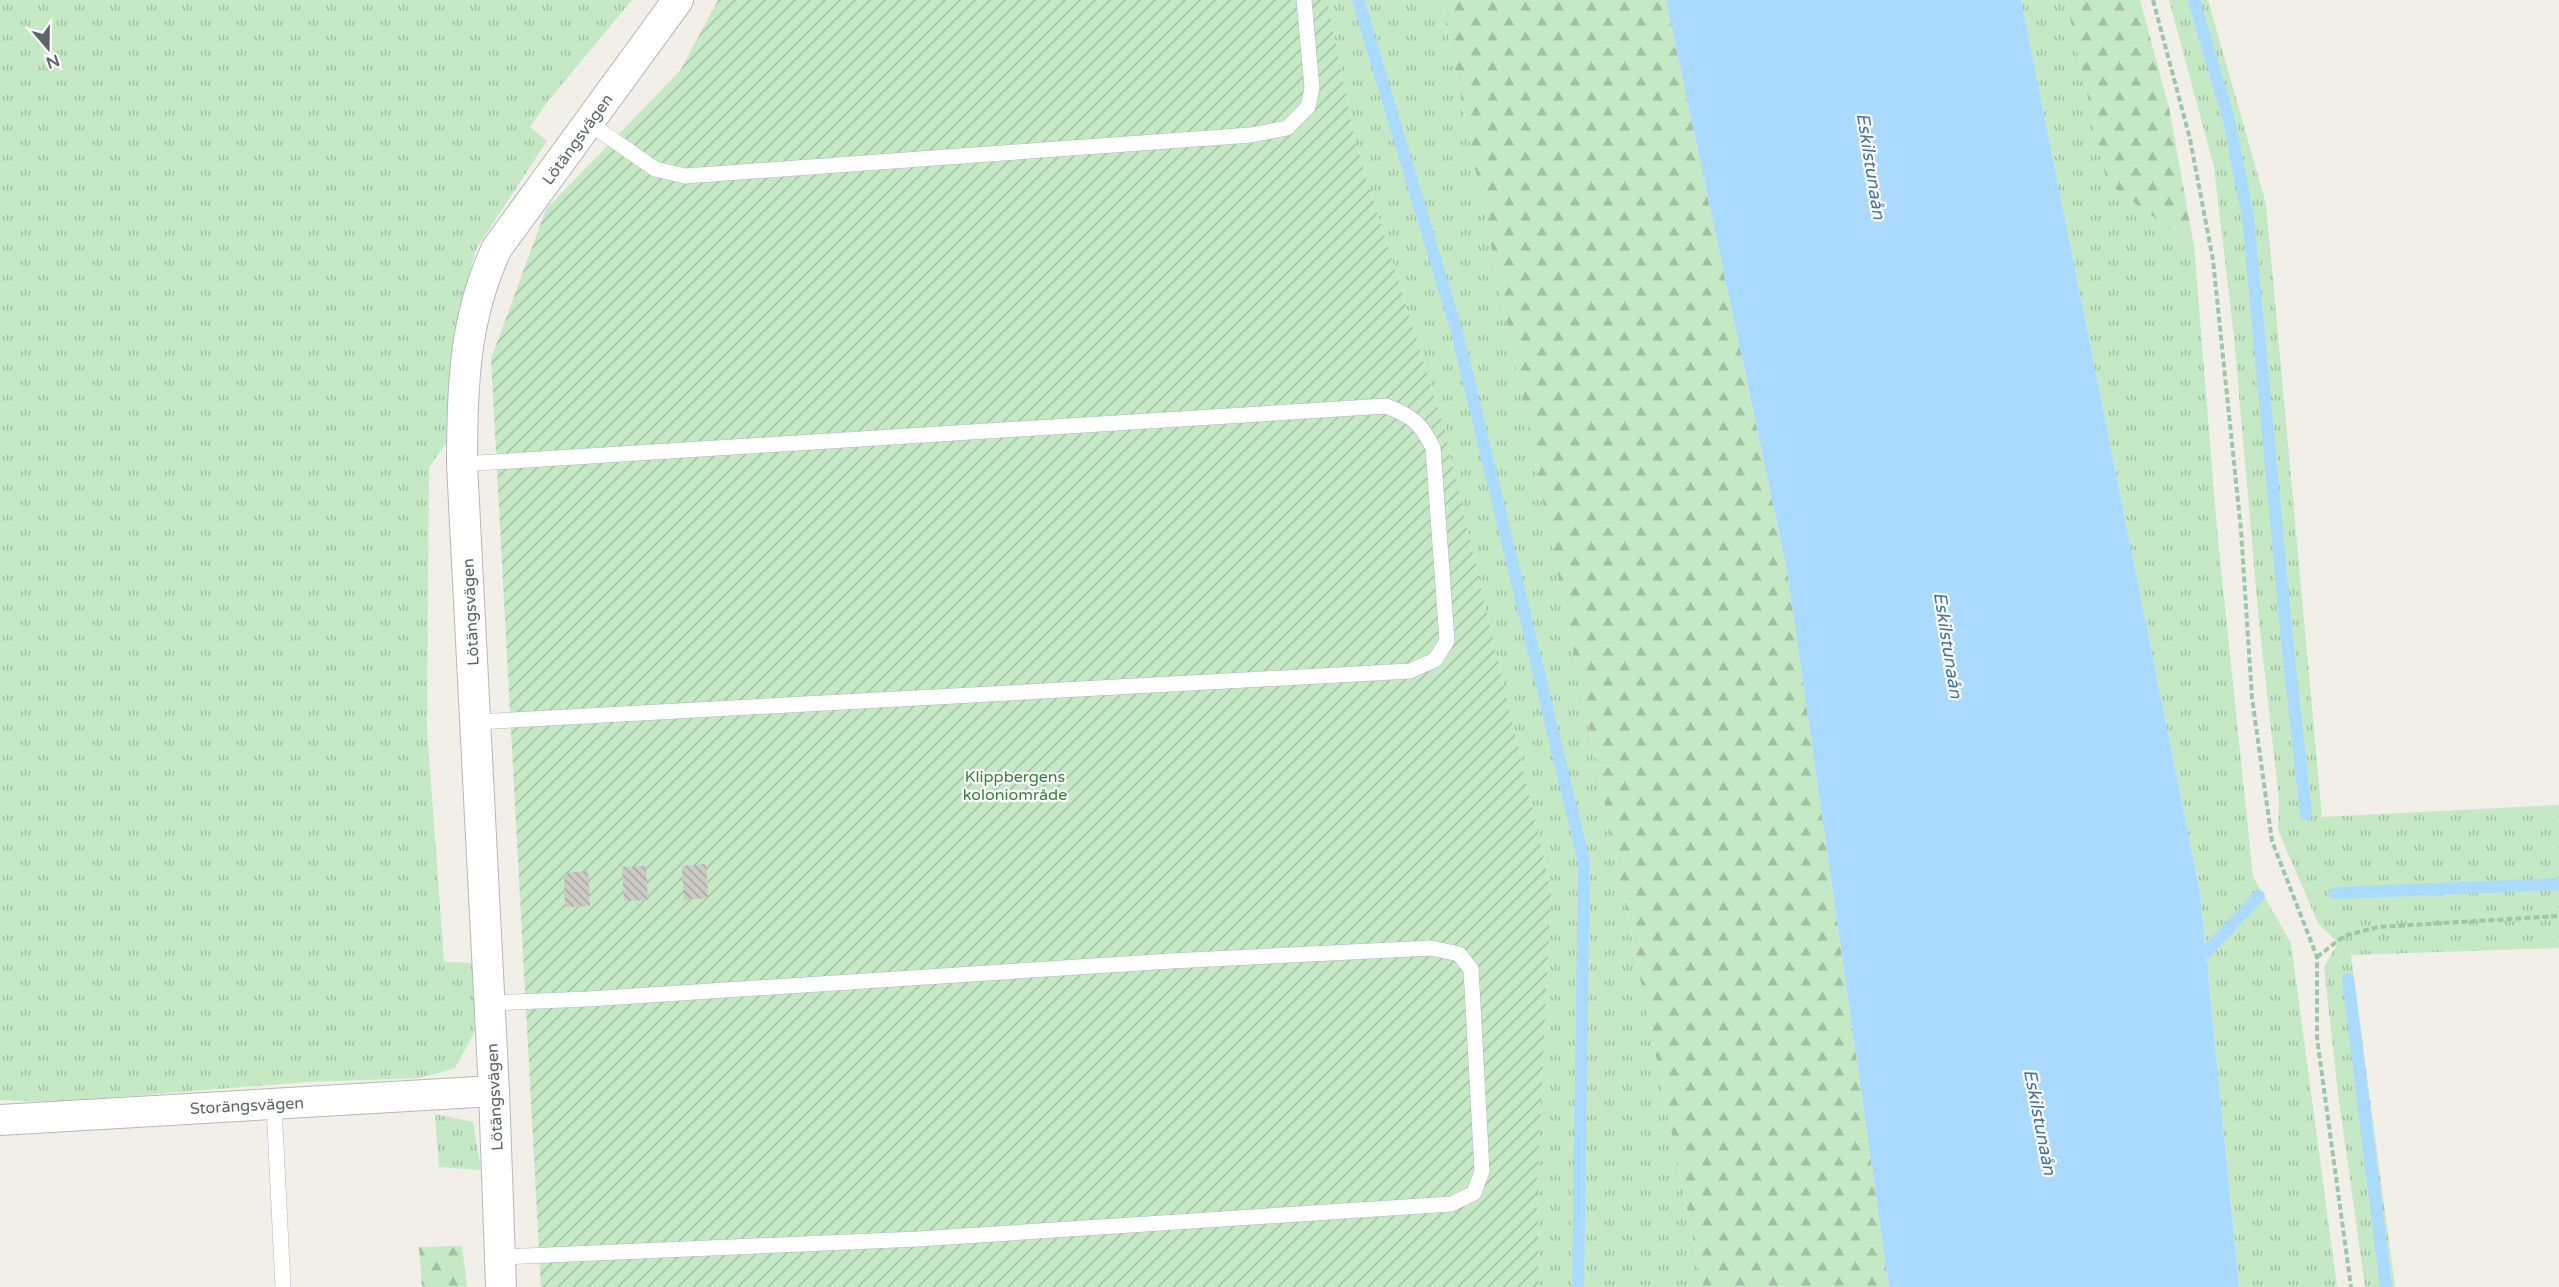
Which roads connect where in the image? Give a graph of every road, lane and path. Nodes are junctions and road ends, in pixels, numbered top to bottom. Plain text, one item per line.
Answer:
1 (678, 0) edge
2 (1304, 0) edge
3 (2153, 0) edge
4 (589, 123) junction
5 (462, 464) junction
6 (476, 723) junction
7 (2559, 916) edge
8 (2317, 957) junction
9 (490, 1003) junction
10 (494, 1091) junction
11 (274, 1104) junction
12 (0, 1120) edge
13 (500, 1257) junction
14 (283, 1287) edge
15 (501, 1287) edge
16 (2351, 1287) edge

1 - 4 street, Lötängsvägen
2 - 4 lane
3 - 8 path
4 - 5 street, Lötängsvägen
5 - 6 street, Lötängsvägen
5 - 6 lane
6 - 9 street, Lötängsvägen
7 - 8 path
8 - 16 path
9 - 10 street, Lötängsvägen
9 - 13 lane
10 - 11 street, Storängsvägen
10 - 13 street, Lötängsvägen
11 - 12 street, Storängsvägen
11 - 14 lane
13 - 15 street, Lötängsvägen

